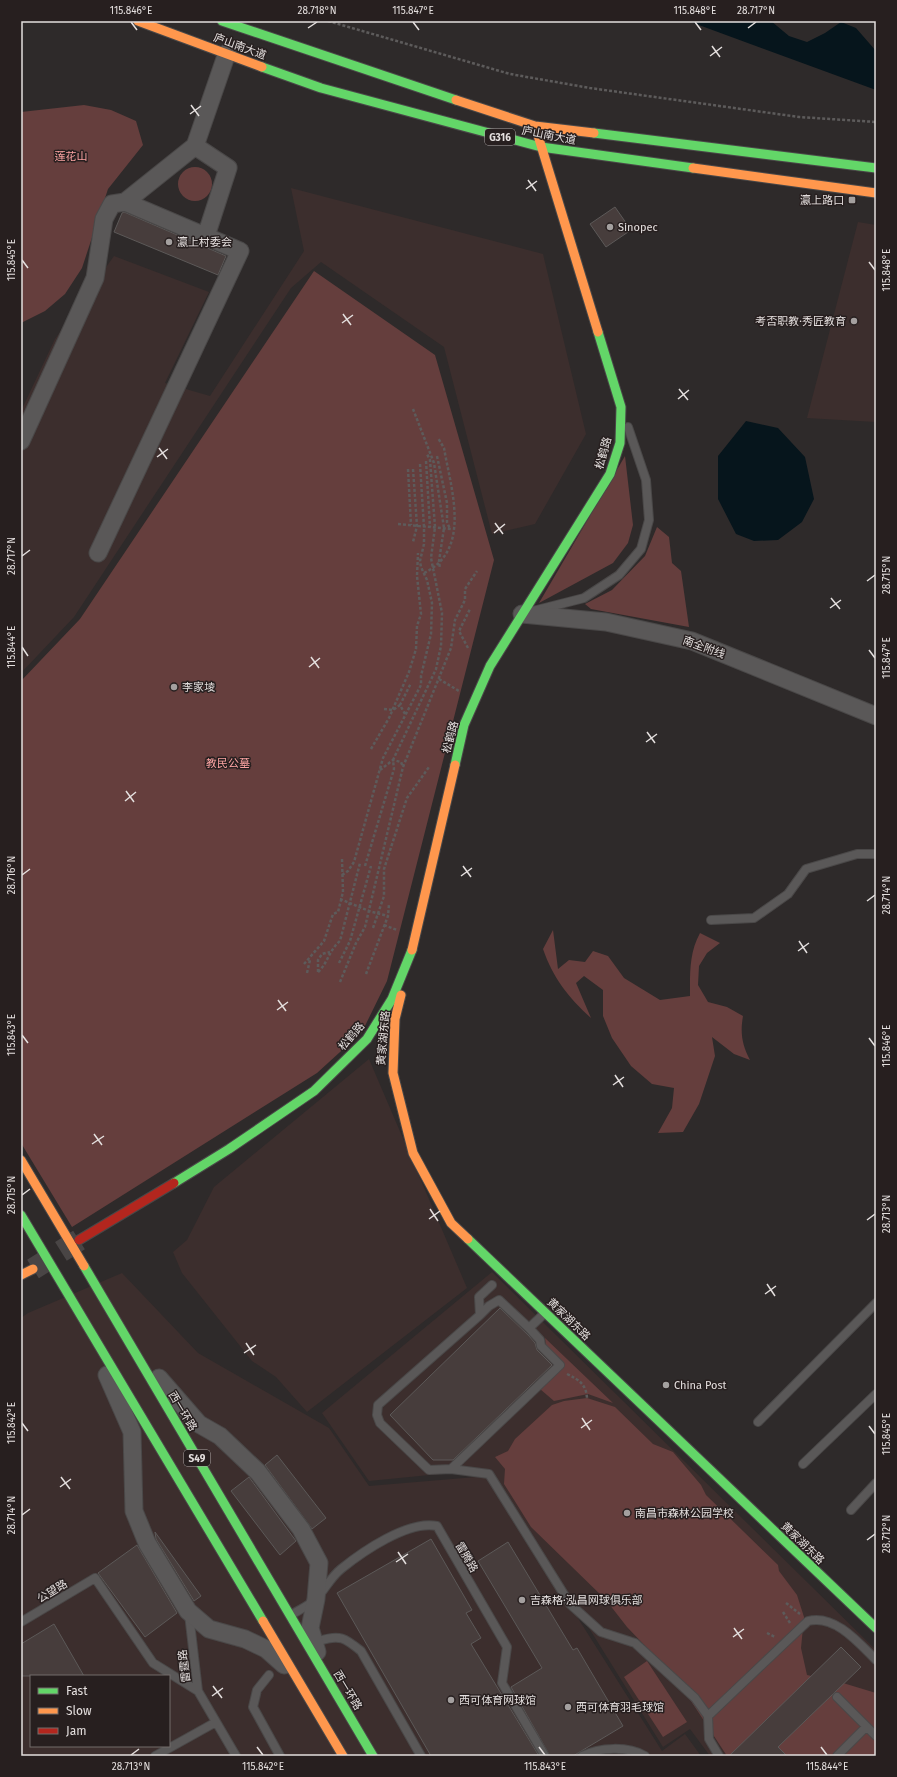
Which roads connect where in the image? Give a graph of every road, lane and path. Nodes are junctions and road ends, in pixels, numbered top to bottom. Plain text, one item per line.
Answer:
1 (138, 21) edge
2 (222, 21) edge
3 (328, 21) edge
4 (227, 53) junction
5 (876, 122) edge
6 (535, 126) junction
7 (195, 146) junction
8 (541, 147) junction
9 (876, 168) edge
10 (876, 193) edge
11 (125, 202) junction
12 (206, 236) junction
13 (621, 407) junction
14 (413, 409) dead end
15 (438, 438) dead end
16 (21, 441) edge
17 (427, 454) dead end
18 (437, 456) dead end
19 (426, 462) dead end
20 (420, 464) dead end
21 (408, 469) dead end
22 (413, 469) dead end
23 (398, 524) dead end
24 (411, 525) junction
25 (417, 526) junction
26 (424, 526) junction
27 (430, 527) junction
28 (435, 527) junction
29 (444, 528) junction
30 (450, 529) junction
31 (455, 529) junction
32 (413, 542) dead end
33 (98, 552) dead end
34 (418, 553) dead end
35 (439, 564) junction
36 (433, 569) junction
37 (440, 569) dead end
38 (477, 571) dead end
39 (424, 573) junction
40 (470, 609) dead end
41 (522, 614) junction
42 (460, 631) junction
43 (454, 637) junction
44 (468, 648) dead end
45 (439, 679) junction
46 (411, 683) dead end
47 (475, 700) junction
48 (400, 705) junction
49 (384, 709) dead end
50 (393, 710) junction
51 (405, 715) junction
52 (876, 716) edge
53 (371, 749) dead end
54 (393, 760) junction
55 (430, 766) dead end
56 (403, 767) junction
57 (380, 770) junction
58 (876, 854) edge
59 (342, 859) dead end
60 (360, 863) dead end
61 (365, 866) dead end
62 (371, 866) dead end
63 (342, 875) junction
64 (340, 899) junction
65 (349, 903) junction
66 (390, 904) dead end
67 (360, 907) junction
68 (369, 911) junction
69 (377, 913) junction
70 (388, 916) junction
71 (711, 920) dead end
72 (373, 928) dead end
73 (330, 952) junction
74 (411, 953) junction
75 (310, 959) junction
76 (339, 963) dead end
77 (304, 964) dead end
78 (307, 974) dead end
79 (366, 974) dead end
80 (340, 982) dead end
81 (21, 1160) edge
82 (21, 1215) edge
83 (79, 1240) tunnel mouth
84 (33, 1269) tunnel mouth
85 (21, 1275) edge
86 (492, 1285) dead end
87 (876, 1303) edge
88 (79, 1312) junction
89 (545, 1313) junction
90 (480, 1315) junction
91 (529, 1328) junction
92 (124, 1335) junction
93 (560, 1366) junction
94 (876, 1394) edge
95 (587, 1398) dead end
96 (758, 1422) dead end
97 (803, 1464) dead end
98 (451, 1469) junction
99 (876, 1483) edge
100 (851, 1510) dead end
101 (316, 1599) junction
102 (786, 1603) dead end
103 (188, 1611) junction
104 (290, 1616) junction
105 (21, 1622) edge
106 (808, 1622) junction
107 (876, 1628) edge
108 (319, 1641) dead end
109 (876, 1660) edge
110 (321, 1667) junction
111 (269, 1674) dead end
112 (296, 1676) junction
113 (198, 1691) junction
114 (837, 1697) dead end
115 (708, 1716) junction
116 (216, 1722) junction
117 (866, 1727) junction
118 (876, 1736) edge
119 (155, 1756) edge
120 (236, 1756) edge
121 (280, 1756) edge
122 (343, 1756) edge
123 (373, 1756) edge
124 (421, 1756) edge
125 (545, 1756) edge
126 (582, 1756) edge
127 (645, 1756) edge
128 (719, 1756) edge
129 (837, 1756) edge

1 - 4 main road, 庐山南大道 / G316
2 - 6 main road, 庐山南大道 / G316
3 - 5 path
4 - 7 street
4 - 8 main road, 庐山南大道 / G316
6 - 8 main road, 松鹤路
6 - 9 main road, 庐山南大道 / G316
7 - 11 street
7 - 12 street
8 - 10 main road, 庐山南大道 / G316
8 - 13 main road, 松鹤路
11 - 12 street
11 - 16 street
12 - 33 street
13 - 41 main road, 松鹤路
13 - 41 lane
14 - 29 path
15 - 31 path
17 - 28 path
18 - 30 path
19 - 27 path
20 - 26 path
21 - 24 path
22 - 25 path
23 - 24 path
24 - 25 path
25 - 26 path
25 - 32 path
26 - 27 path
26 - 39 path
27 - 28 path
28 - 29 path
28 - 36 path
29 - 30 path
29 - 35 path
30 - 31 path
31 - 35 path
34 - 50 path
35 - 36 path
35 - 37 path
36 - 39 path
36 - 54 path
38 - 43 path
39 - 51 path
40 - 42 path
41 - 47 main road, 松鹤路
41 - 52 street, 南全附线
42 - 43 path
42 - 44 path
43 - 45 path
45 - 47 path
45 - 56 path
46 - 48 path
47 - 74 main road, 松鹤路
48 - 50 path
48 - 51 path
49 - 50 path
50 - 53 path
51 - 57 path
54 - 56 path
54 - 57 path
54 - 61 path
55 - 69 path
56 - 68 path
57 - 63 path
58 - 71 lane
59 - 63 path
60 - 65 path
62 - 67 path
63 - 64 path
64 - 65 path
64 - 75 path
65 - 67 path
65 - 73 path
66 - 70 path
67 - 68 path
67 - 76 path
68 - 69 path
68 - 80 path
69 - 70 path
69 - 72 path
70 - 79 path
73 - 73 path
74 - 83 main road, 松鹤路
74 - 89 main road, 黄家湖东路
75 - 77 path
75 - 78 path
81 - 92 main road, 西一环路 / S49
82 - 88 main road, S49
84 - 85 main road
86 - 90 lane
87 - 96 lane
88 - 103 street
88 - 112 main road, S49
89 - 91 lane
89 - 107 main road, 黄家湖东路
90 - 91 lane
90 - 98 lane
91 - 93 lane
92 - 101 street
92 - 104 main road, 西一环路 / S49
93 - 95 path
93 - 98 lane
94 - 97 lane
98 - 115 lane
99 - 100 lane
101 - 104 lane, 雷腾路
101 - 110 street
101 - 125 lane, 雷腾路
102 - 106 path
103 - 112 street
103 - 113 lane, 雷霆路
104 - 110 main road, 西一环路 / S49
105 - 113 lane, 公望路
106 - 109 lane
106 - 115 lane
108 - 124 lane
110 - 123 main road, 西一环路 / S49
111 - 121 lane
112 - 122 main road, S49
113 - 116 lane, 雷霆路
114 - 117 lane
115 - 128 lane
116 - 119 lane
116 - 120 lane, 雷霆路
117 - 118 lane
117 - 129 lane
126 - 127 lane

